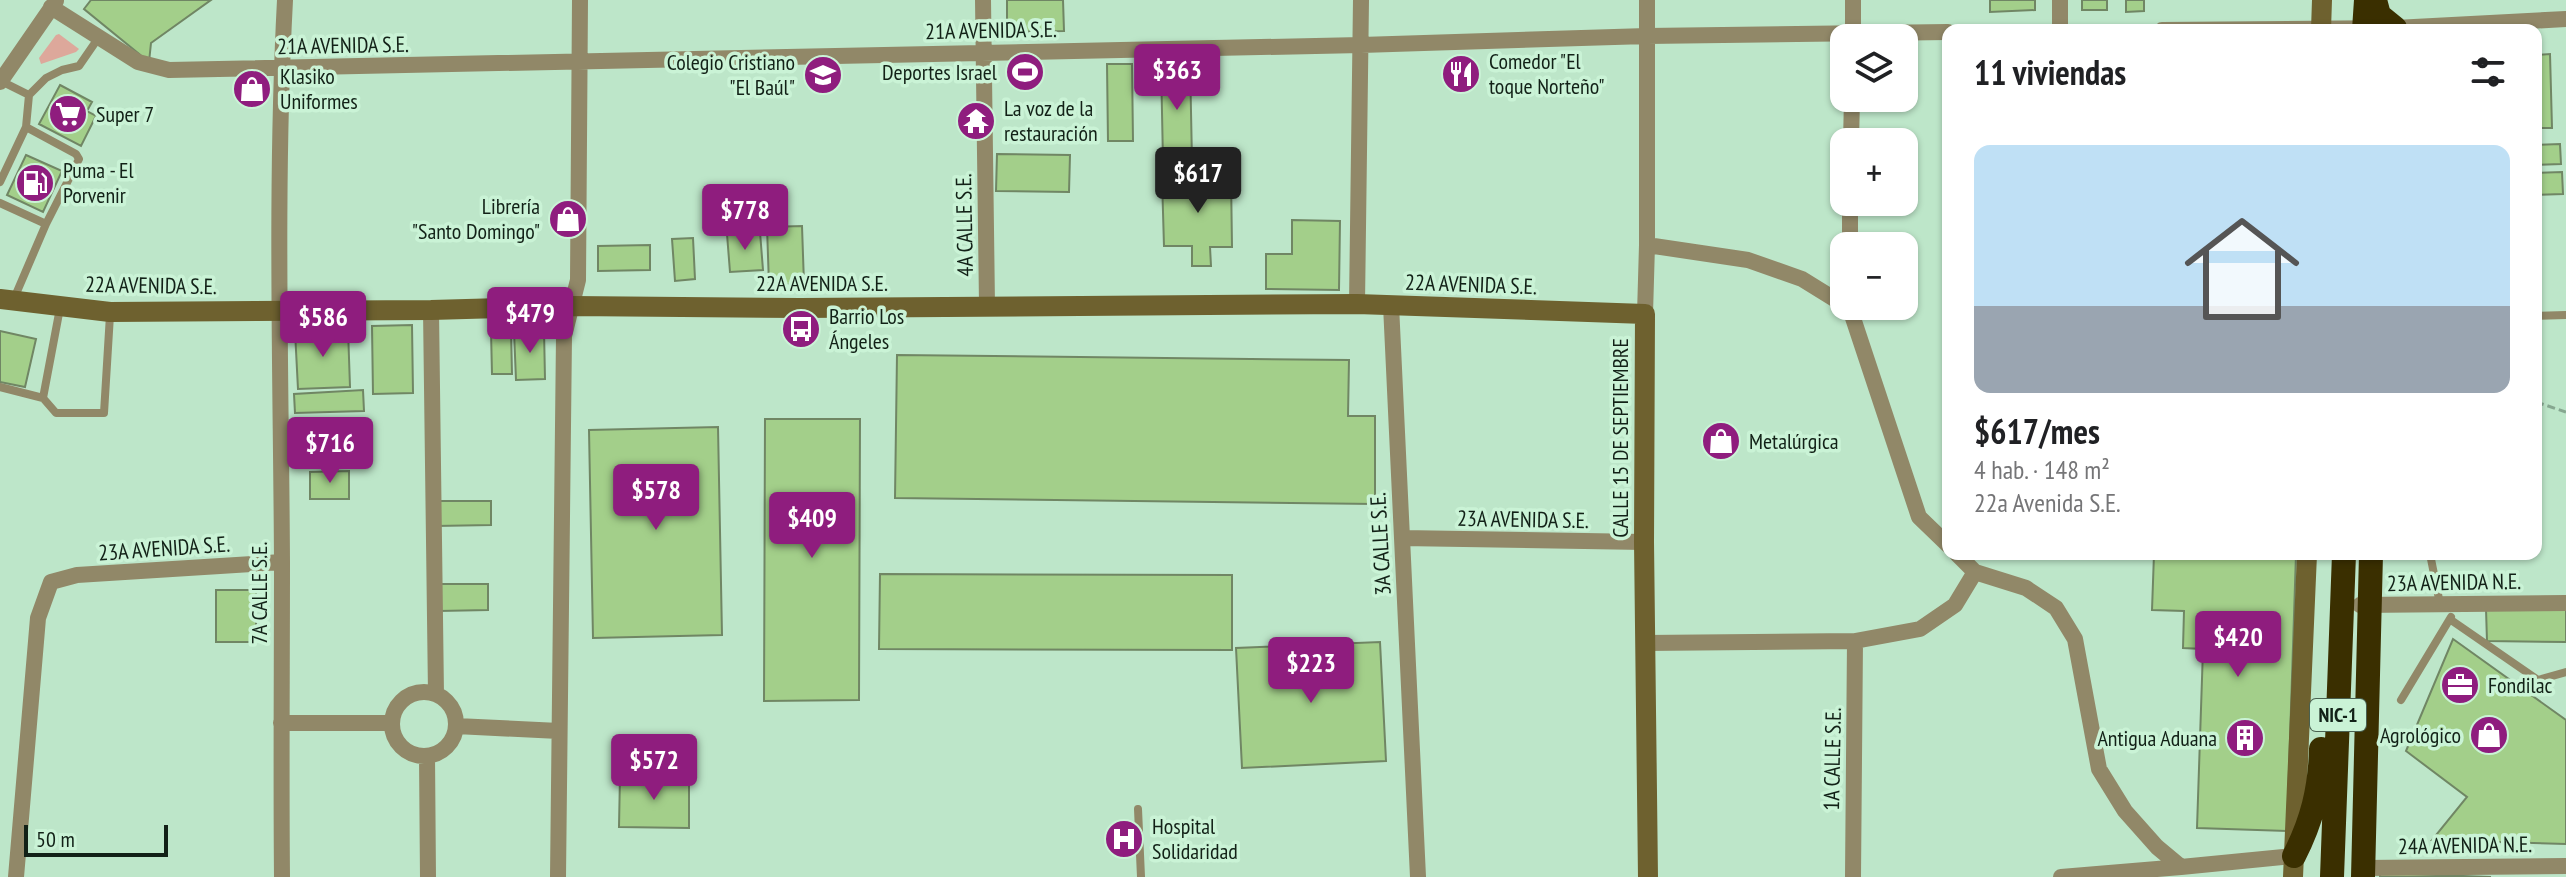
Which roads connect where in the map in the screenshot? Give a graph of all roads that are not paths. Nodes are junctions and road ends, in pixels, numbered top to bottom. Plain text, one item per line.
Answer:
1 (285, 0) edge
2 (580, 0) edge
3 (983, 0) edge
4 (1361, 0) edge
5 (1647, 0) edge
6 (1853, 0) edge
7 (2060, 0) edge
8 (2322, 0) edge
9 (2366, 0) edge
10 (2375, 0) edge
11 (2396, 0) edge
12 (54, 3) edge
13 (2566, 19) edge
14 (1853, 24) edge
15 (2060, 24) edge
16 (2321, 24) edge
17 (2365, 24) edge
18 (2389, 24) edge
19 (2395, 24) edge
20 (2480, 24) edge
21 (1942, 32) edge
22 (1918, 33) edge
23 (1647, 36) junction
24 (1830, 36) edge
25 (99, 37) junction
26 (1361, 45) junction
27 (983, 52) junction
28 (580, 62) junction
29 (281, 68) junction
30 (0, 81) edge
31 (29, 95) junction
32 (26, 127) junction
33 (0, 182) edge
34 (0, 203) edge
35 (46, 224) junction
36 (1647, 245) junction
37 (1830, 296) edge
38 (6, 300) edge
39 (1357, 304) junction
40 (987, 305) junction
41 (1391, 305) junction
42 (572, 306) junction
43 (61, 307) junction
44 (278, 310) junction
45 (431, 310) junction
46 (110, 312) junction
47 (1645, 314) junction
48 (2566, 315) edge
49 (2542, 316) edge
50 (1852, 320) edge
51 (0, 387) edge
52 (43, 398) junction
53 (1402, 538) junction
54 (1942, 539) edge
55 (1644, 542) junction
56 (1963, 560) edge
57 (2307, 560) edge
58 (2344, 560) edge
59 (2371, 560) edge
60 (2432, 560) edge
61 (282, 562) junction
62 (1975, 572) junction
63 (2566, 603) edge
64 (2369, 605) junction
65 (2342, 606) junction
66 (2447, 609) junction
67 (1855, 641) junction
68 (1645, 643) junction
69 (2566, 672) edge
70 (436, 694) junction
71 (2401, 700) dead end
72 (281, 723) junction
73 (392, 723) junction
74 (456, 726) junction
75 (559, 731) junction
76 (427, 756) junction
77 (1138, 809) dead end
78 (2566, 866) edge
79 (2181, 867) junction
80 (2293, 867) edge
81 (2364, 873) edge
82 (16, 877) edge
83 (282, 877) edge
84 (428, 877) edge
85 (558, 877) edge
86 (1141, 877) edge
87 (1418, 877) edge
88 (1648, 877) edge
89 (1853, 877) edge
90 (2061, 877) edge
91 (2332, 877) edge

1 - 29 street, 7A CALLE S.E.
2 - 28 street
3 - 27 street, 4A CALLE S.E.
4 - 26 street
5 - 23 street, CALLE 15 DE SEPTIEMBRE
6 - 14 street
7 - 15 street
8 - 16 street
9 - 17 highway
10 - 18 highway
11 - 19 highway
12 - 25 street, 21A AVENIDA S.E.
12 - 30 street
13 - 20 street
21 - 22 street, 21A AVENIDA S.E.
23 - 24 street, 21A AVENIDA S.E.
23 - 26 street, 21A AVENIDA S.E.
23 - 36 street, CALLE 15 DE SEPTIEMBRE
25 - 29 street, 21A AVENIDA S.E.
25 - 31 lane
26 - 27 street, 21A AVENIDA S.E.
26 - 39 street
27 - 28 street, 21A AVENIDA S.E.
27 - 40 street, 4A CALLE S.E.
28 - 29 street, 21A AVENIDA S.E.
28 - 42 street
29 - 44 street, 7A CALLE S.E.
30 - 31 lane
31 - 32 lane
32 - 33 lane
32 - 35 lane
34 - 35 lane
35 - 38 lane
36 - 37 street
36 - 47 street, CALLE 15 DE SEPTIEMBRE
38 - 43 street, 22A AVENIDA S.E.
39 - 40 street, 22A AVENIDA S.E.
39 - 41 street, 22A AVENIDA S.E.
40 - 42 street, 22A AVENIDA S.E.
41 - 47 street, 22A AVENIDA S.E.
41 - 53 street, 3A CALLE S.E.
42 - 45 street, 22A AVENIDA S.E.
42 - 75 street
43 - 46 street, 22A AVENIDA S.E.
43 - 52 lane
44 - 45 street, 22A AVENIDA S.E.
44 - 46 street, 22A AVENIDA S.E.
44 - 61 street, 7A CALLE S.E.
45 - 70 street
46 - 52 lane
47 - 55 street, CALLE 15 DE SEPTIEMBRE
48 - 49 lane
50 - 54 street
51 - 52 lane
53 - 55 street, 23A AVENIDA S.E.
53 - 87 street, 3A CALLE S.E.
55 - 68 street, CALLE 15 DE SEPTIEMBRE
56 - 62 street
57 - 80 street
58 - 65 highway, NIC-1
59 - 64 highway, NIC-1
60 - 66 lane
61 - 72 street, 7A CALLE S.E.
61 - 82 street, 23A AVENIDA S.E.
62 - 67 street
62 - 79 street
63 - 66 street, 23A AVENIDA N.E.
64 - 65 street, 23A AVENIDA N.E.
64 - 66 street, 23A AVENIDA N.E.
64 - 81 highway, NIC-1
65 - 80 highway
65 - 91 highway, NIC-1
66 - 69 lane
66 - 71 lane
67 - 68 street
67 - 89 street, 1A CALLE S.E.
68 - 88 street, CALLE 15 DE SEPTIEMBRE
70 - 73 street
70 - 74 street
72 - 73 street
72 - 83 street, 7A CALLE S.E.
73 - 76 street
74 - 75 street
74 - 76 street
75 - 85 street
76 - 84 street
77 - 86 lane
78 - 81 street, 24A AVENIDA N.E.
79 - 80 street
79 - 90 street

